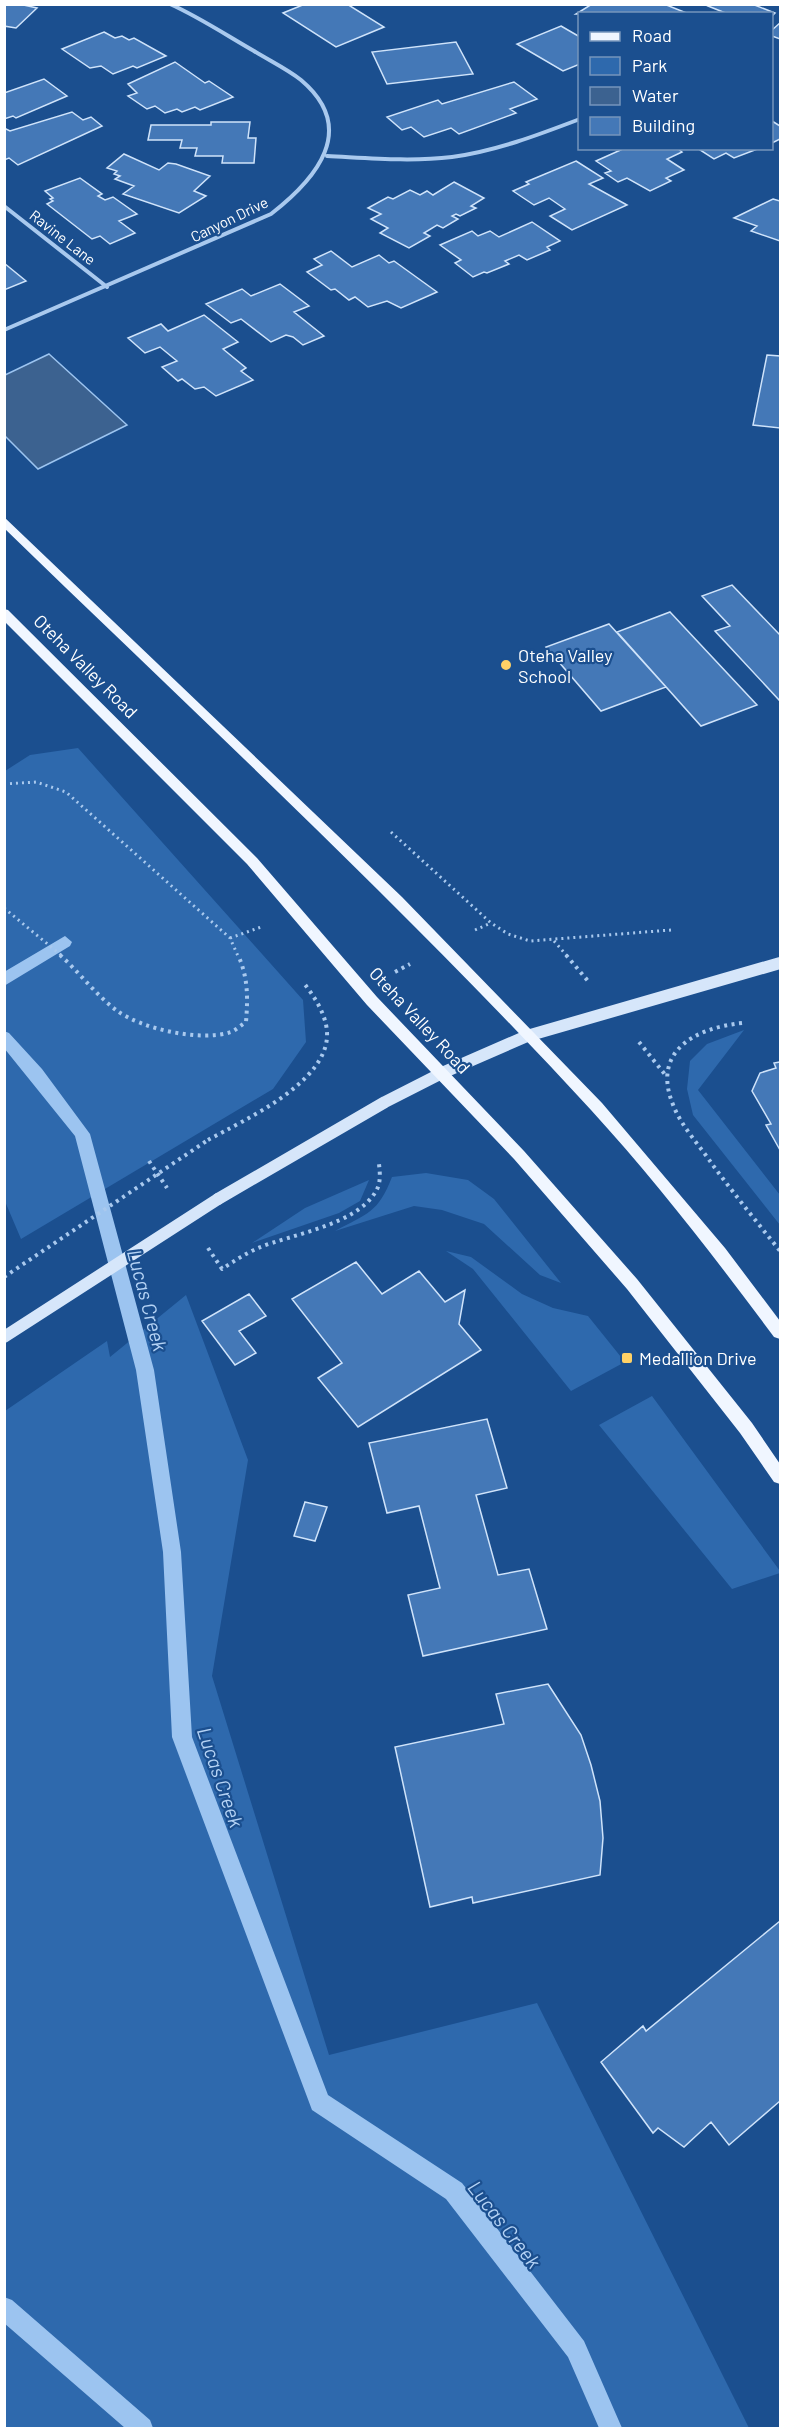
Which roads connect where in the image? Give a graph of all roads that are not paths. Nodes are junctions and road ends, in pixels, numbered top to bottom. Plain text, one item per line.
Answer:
1 (170, 4) edge
2 (578, 119) edge
3 (327, 156) junction
4 (4, 206) edge
5 (107, 287) junction
6 (4, 330) edge
7 (4, 521) edge
8 (4, 613) edge
9 (780, 963) edge
10 (527, 1036) junction
11 (441, 1073) junction
12 (780, 1332) edge
13 (4, 1337) edge
14 (780, 1477) edge

1 - 3 street
2 - 3 street
3 - 5 street, Canyon Drive
4 - 5 street, Ravine Lane
5 - 6 street, Canyon Drive
7 - 10 main road
8 - 11 main road, Oteha Valley Road
9 - 10 street
10 - 11 street
10 - 12 main road
11 - 13 street, bridge
11 - 14 main road, Oteha Valley Road

